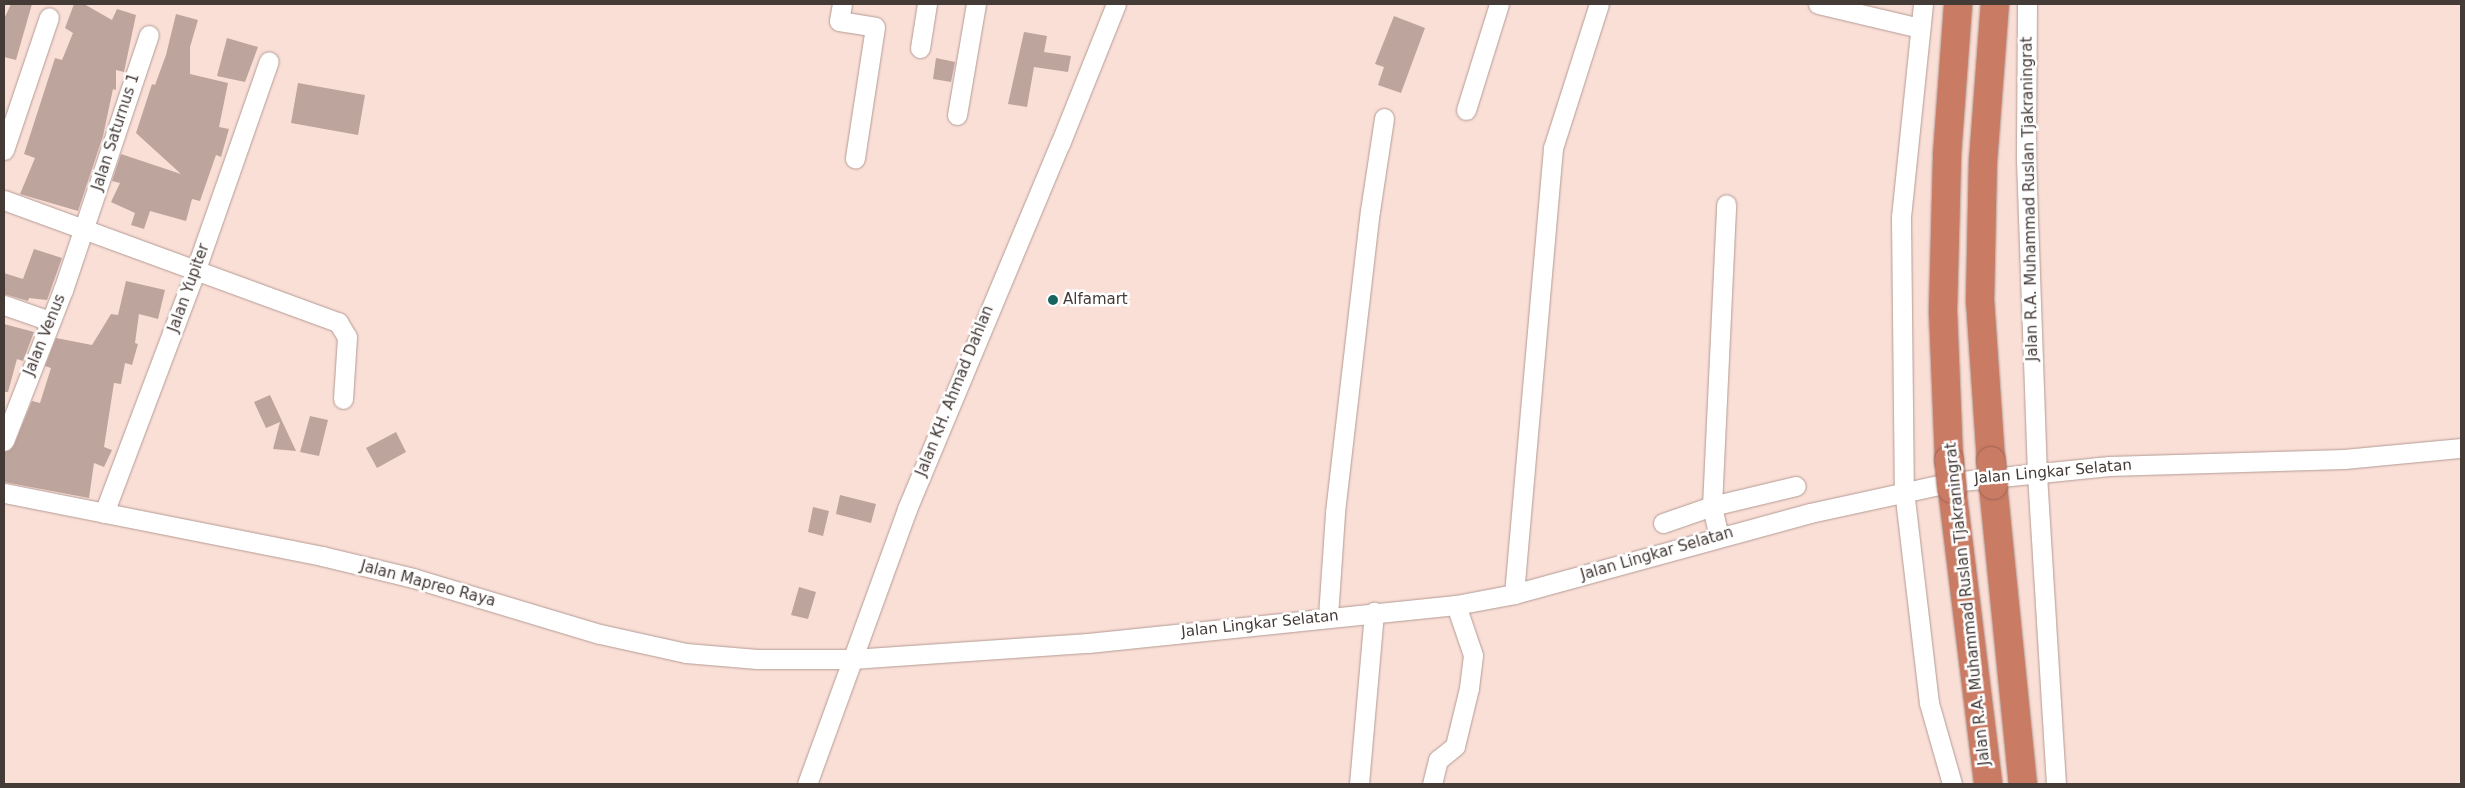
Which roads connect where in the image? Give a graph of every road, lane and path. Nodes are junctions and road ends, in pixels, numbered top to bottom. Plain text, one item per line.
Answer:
1 (842, 4) edge
2 (927, 4) edge
3 (976, 4) edge
4 (1116, 4) edge
5 (1499, 4) edge
6 (1599, 4) edge
7 (1818, 4) edge
8 (1923, 4) edge
9 (1958, 4) edge
10 (1995, 4) edge
11 (2027, 4) edge
12 (49, 17) dead end
13 (1920, 28) junction
14 (148, 35) dead end
15 (920, 48) dead end
16 (269, 61) dead end
17 (1466, 110) dead end
18 (958, 114) dead end
19 (1384, 118) dead end
20 (4, 150) edge
21 (855, 158) dead end
22 (4, 200) edge
23 (1726, 204) dead end
24 (84, 228) junction
25 (196, 270) junction
26 (4, 305) edge
27 (50, 321) junction
28 (12, 396) edge
29 (343, 399) dead end
30 (4, 441) edge
31 (2461, 448) edge
32 (2037, 474) junction
33 (1796, 486) dead end
34 (1904, 490) junction
35 (4, 493) edge
36 (1712, 506) junction
37 (104, 513) junction
38 (1663, 523) dead end
39 (1719, 537) junction
40 (1514, 594) junction
41 (1456, 605) junction
42 (1374, 612) junction
43 (1328, 616) junction
44 (850, 664) junction
45 (807, 784) edge
46 (1359, 784) edge
47 (1432, 784) edge
48 (1952, 784) edge
49 (1988, 784) edge
50 (2023, 784) edge
51 (2056, 784) edge

1 - 21 street
2 - 15 street
3 - 18 street
4 - 44 street, Jalan KH. Ahmad Dahlan
5 - 17 street
6 - 40 street
7 - 13 street
8 - 13 street
9 - 49 highway, Jalan R.A. Muhammad Ruslan Tjakraningrat, bridge
10 - 50 highway
11 - 32 street, Jalan R.A. Muhammad Ruslan Tjakraningrat
12 - 20 street
13 - 34 street
14 - 24 street, Jalan Saturnus 1
16 - 25 street, Jalan Yupiter
19 - 43 street
22 - 24 street
23 - 36 street
24 - 25 street
24 - 27 street, Jalan Venus
25 - 29 street
25 - 37 street, Jalan Yupiter
26 - 27 street
27 - 28 street, Jalan Venus
28 - 30 street, Jalan Venus
31 - 32 street, Jalan Lingkar Selatan
32 - 34 street, Jalan Lingkar Selatan
32 - 51 street, Jalan R.A. Muhammad Ruslan Tjakraningrat
33 - 36 street
34 - 39 street, Jalan Lingkar Selatan
34 - 48 street
35 - 37 street, Jalan Mapreo Raya
36 - 38 street
36 - 39 street
37 - 44 street, Jalan Mapreo Raya
39 - 40 street, Jalan Lingkar Selatan
40 - 41 street, Jalan Lingkar Selatan
41 - 42 street, Jalan Lingkar Selatan
41 - 47 street
42 - 43 street, Jalan Lingkar Selatan
42 - 46 street
43 - 44 street, Jalan Lingkar Selatan
44 - 45 street, Jalan KH. Ahmad Dahlan

